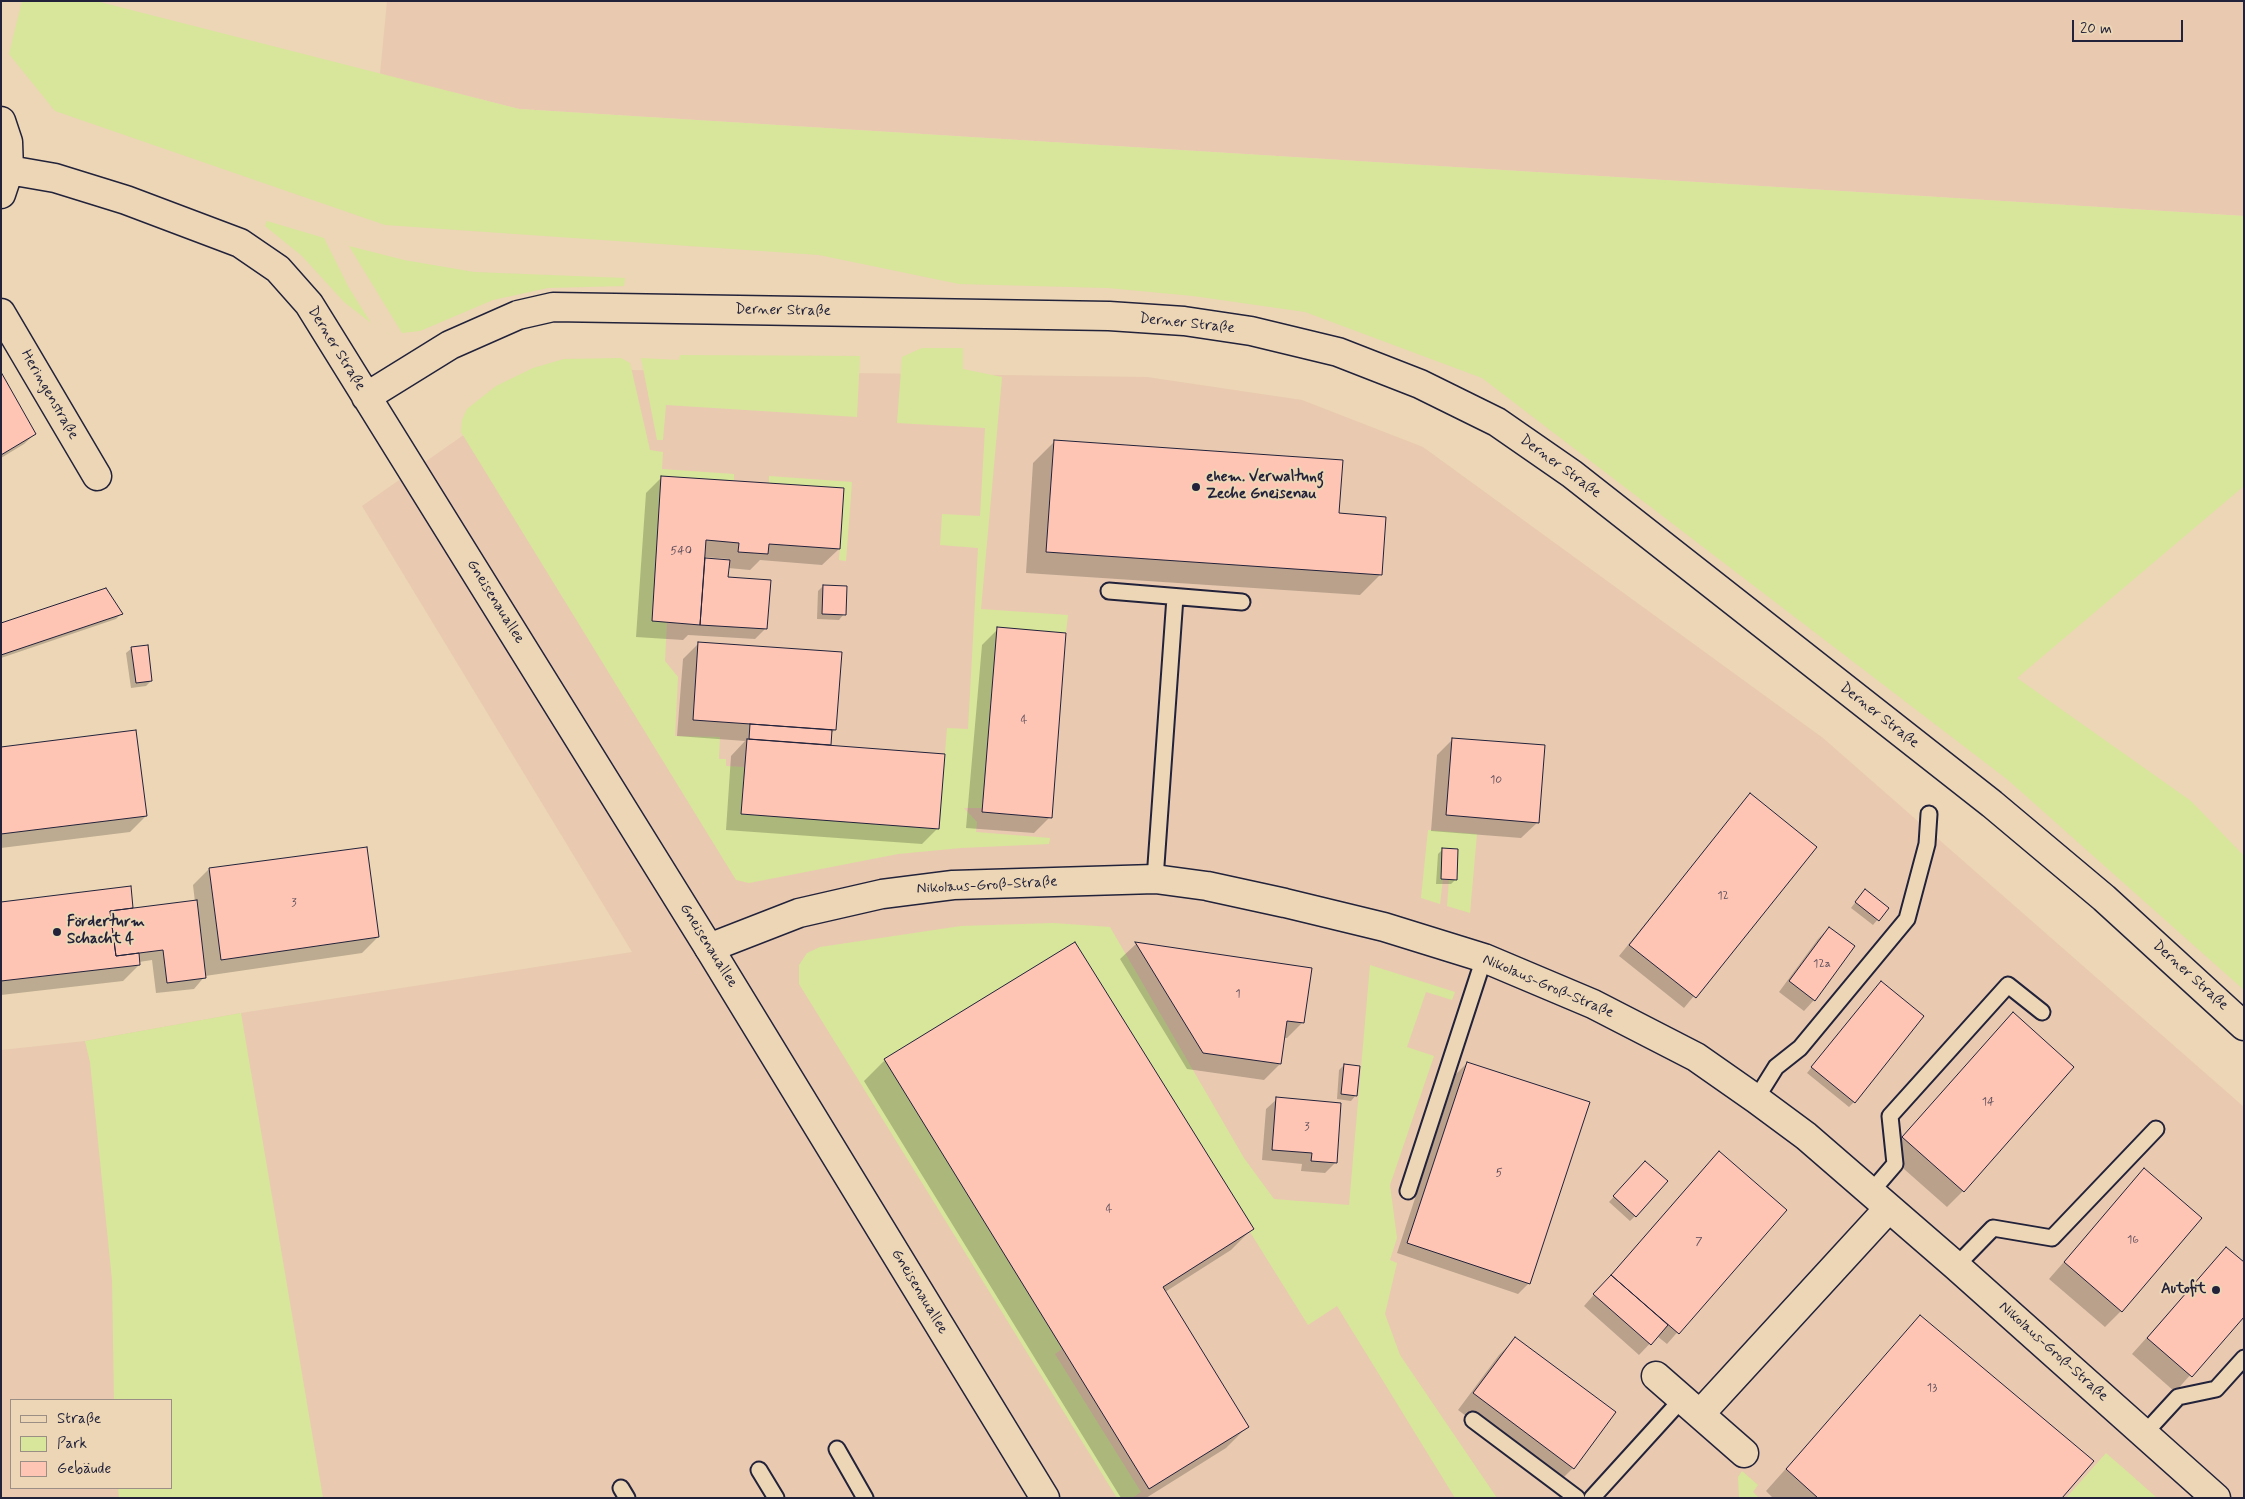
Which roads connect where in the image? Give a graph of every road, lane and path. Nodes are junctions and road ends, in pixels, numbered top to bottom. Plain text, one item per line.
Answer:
1 (1, 122) edge
2 (5, 182) edge
3 (1, 313) edge
4 (366, 397) junction
5 (97, 476) dead end
6 (1109, 591) dead end
7 (1175, 597) junction
8 (1242, 602) dead end
9 (1929, 814) dead end
10 (1155, 879) junction
11 (709, 948) junction
12 (1484, 958) junction
13 (2042, 1012) dead end
14 (2244, 1026) edge
15 (1756, 1099) junction
16 (2156, 1128) dead end
17 (1408, 1191) dead end
18 (1880, 1200) junction
19 (1956, 1266) junction
20 (2244, 1358) edge
21 (1656, 1376) dead end
22 (1691, 1406) junction
23 (1473, 1420) dead end
24 (2144, 1434) junction
25 (837, 1449) dead end
26 (1744, 1452) dead end
27 (759, 1470) dead end
28 (776, 1498) edge
29 (865, 1498) edge
30 (1045, 1498) edge
31 (1577, 1498) edge
32 (1592, 1498) edge
33 (2216, 1498) edge

1 - 2 main road
2 - 4 main road, Derner Straße
3 - 5 main road, Heringenstraße
4 - 11 main road, Gneisenauallee
4 - 14 main road, Derner Straße
6 - 7 lane
7 - 8 lane
7 - 10 lane
9 - 15 lane
10 - 11 main road, Nikolaus-Groß-Straße
10 - 12 main road, Nikolaus-Groß-Straße
11 - 30 main road, Gneisenauallee
12 - 15 main road, Nikolaus-Groß-Straße
12 - 17 lane
13 - 18 lane
15 - 18 main road, Nikolaus-Groß-Straße
16 - 19 lane
18 - 19 main road, Nikolaus-Groß-Straße
18 - 22 main road
19 - 24 main road, Nikolaus-Groß-Straße
20 - 24 lane
21 - 22 main road
22 - 26 main road
22 - 32 lane
23 - 31 lane
24 - 33 main road, Nikolaus-Groß-Straße
25 - 29 lane
27 - 28 lane

